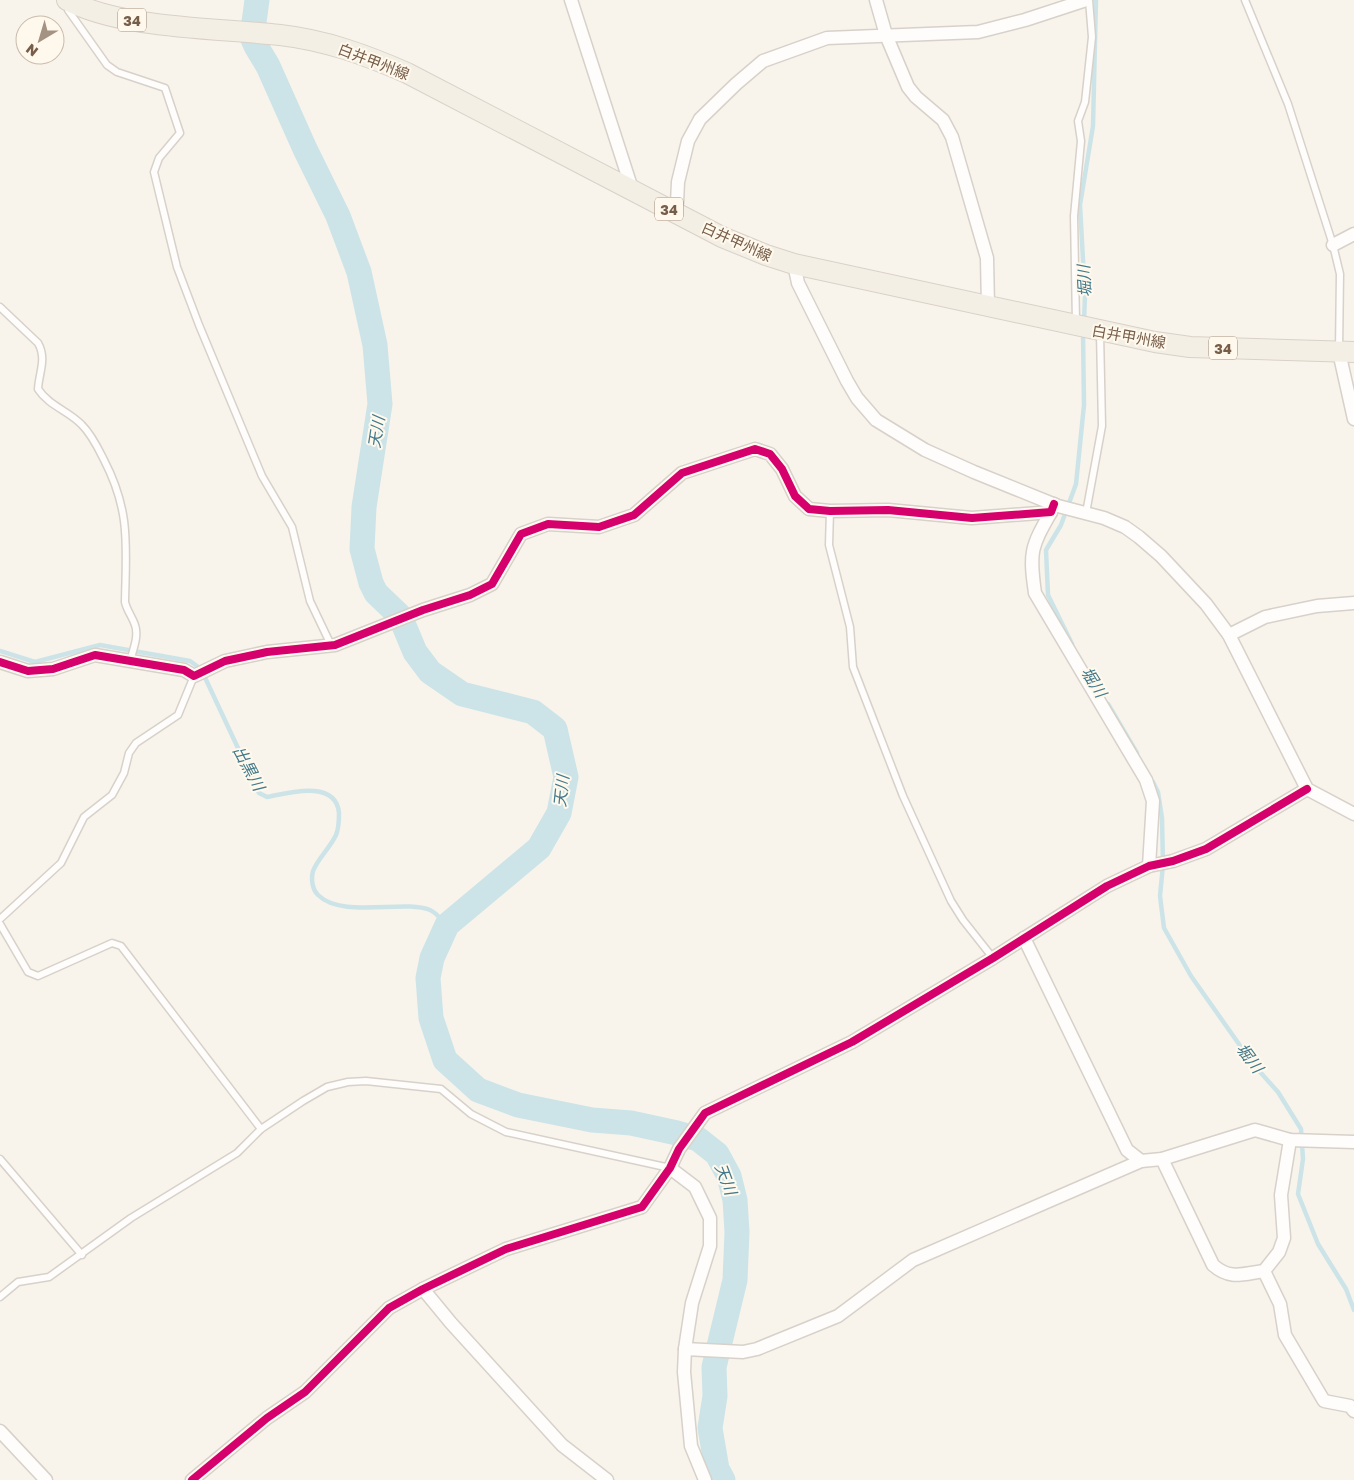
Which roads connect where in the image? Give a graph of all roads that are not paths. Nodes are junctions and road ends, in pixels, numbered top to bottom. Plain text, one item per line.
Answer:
1 (570, 0) edge
2 (876, 0) edge
3 (1087, 0) edge
4 (1245, 0) edge
5 (68, 1) edge
6 (886, 35) junction
7 (632, 190) junction
8 (673, 212) junction
9 (1354, 234) edge
10 (1333, 245) junction
11 (794, 264) junction
12 (0, 307) edge
13 (988, 307) junction
14 (1086, 329) junction
15 (1346, 352) edge
16 (1354, 419) edge
17 (1054, 507) junction
18 (830, 511) junction
19 (1082, 512) junction
20 (1354, 603) edge
21 (1229, 635) junction
22 (332, 645) junction
23 (130, 661) junction
24 (0, 662) edge
25 (195, 676) junction
26 (1307, 789) junction
27 (1354, 814) edge
28 (1152, 865) junction
29 (0, 919) edge
30 (0, 924) edge
31 (1024, 938) junction
32 (993, 958) junction
33 (261, 1129) junction
34 (1291, 1140) junction
35 (1354, 1142) edge
36 (0, 1159) edge
37 (1162, 1159) junction
38 (1140, 1161) junction
39 (670, 1168) junction
40 (82, 1255) junction
41 (1264, 1271) junction
42 (423, 1289) junction
43 (0, 1297) edge
44 (685, 1349) junction
45 (1354, 1411) edge
46 (0, 1432) edge
47 (46, 1480) edge
48 (192, 1480) edge
49 (607, 1480) edge
50 (705, 1480) edge

1 - 7 street
2 - 6 street
3 - 6 street
3 - 14 lane
4 - 10 lane
5 - 7 main road, 白井甲州線 / 34
5 - 22 lane
6 - 8 street
6 - 13 street
7 - 8 main road, 白井甲州線 / 34
8 - 11 main road, 白井甲州線 / 34
9 - 10 street
10 - 15 lane
11 - 13 main road, 白井甲州線 / 34
11 - 17 street
12 - 23 lane
13 - 14 main road, 白井甲州線 / 34
14 - 15 main road, 白井甲州線 / 34
14 - 19 lane
15 - 16 street
17 - 18 street
17 - 19 street
17 - 28 street
18 - 22 street
18 - 32 lane
19 - 21 street
20 - 21 street
21 - 26 street
22 - 25 street
23 - 24 street
23 - 25 street
25 - 29 lane
26 - 27 street
26 - 28 street
28 - 31 street
30 - 33 lane
31 - 32 street
31 - 38 street
32 - 39 street
33 - 39 lane
33 - 40 lane
34 - 35 street
34 - 37 street
34 - 41 street
36 - 40 lane
37 - 38 street
37 - 41 street
38 - 44 street
39 - 42 street
39 - 44 street
40 - 43 lane
41 - 45 street
42 - 48 street
42 - 49 street
44 - 50 street
46 - 47 street

